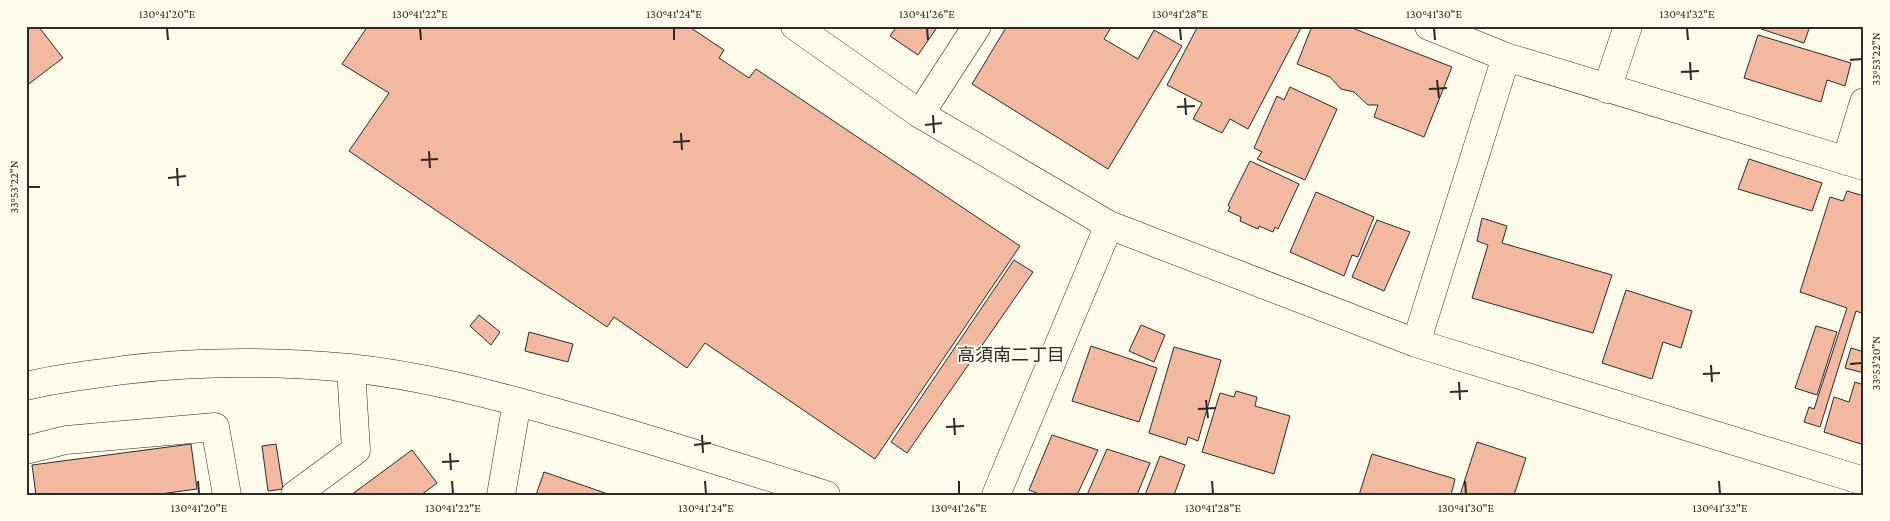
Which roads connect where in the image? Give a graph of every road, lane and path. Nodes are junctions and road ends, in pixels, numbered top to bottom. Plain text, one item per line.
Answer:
1 (795, 26) edge
2 (977, 26) edge
3 (1428, 26) edge
4 (1628, 26) edge
5 (1506, 58) junction
6 (1607, 89) junction
7 (1864, 102) edge
8 (920, 114) junction
9 (1855, 163) edge
10 (1109, 225) junction
11 (1416, 343) junction
12 (351, 368) junction
13 (26, 386) edge
14 (517, 402) junction
15 (26, 450) edge
16 (1864, 481) edge
17 (227, 495) edge
18 (295, 495) edge
19 (502, 495) edge
20 (826, 495) edge
21 (996, 495) edge

1 - 8 street
2 - 8 street
3 - 5 street
4 - 6 street
5 - 6 street
5 - 11 street
6 - 9 street
7 - 9 street
8 - 10 street
10 - 11 street
10 - 21 street
11 - 16 street
12 - 13 street
12 - 14 street
12 - 18 street
14 - 19 street
14 - 20 street
15 - 17 street

